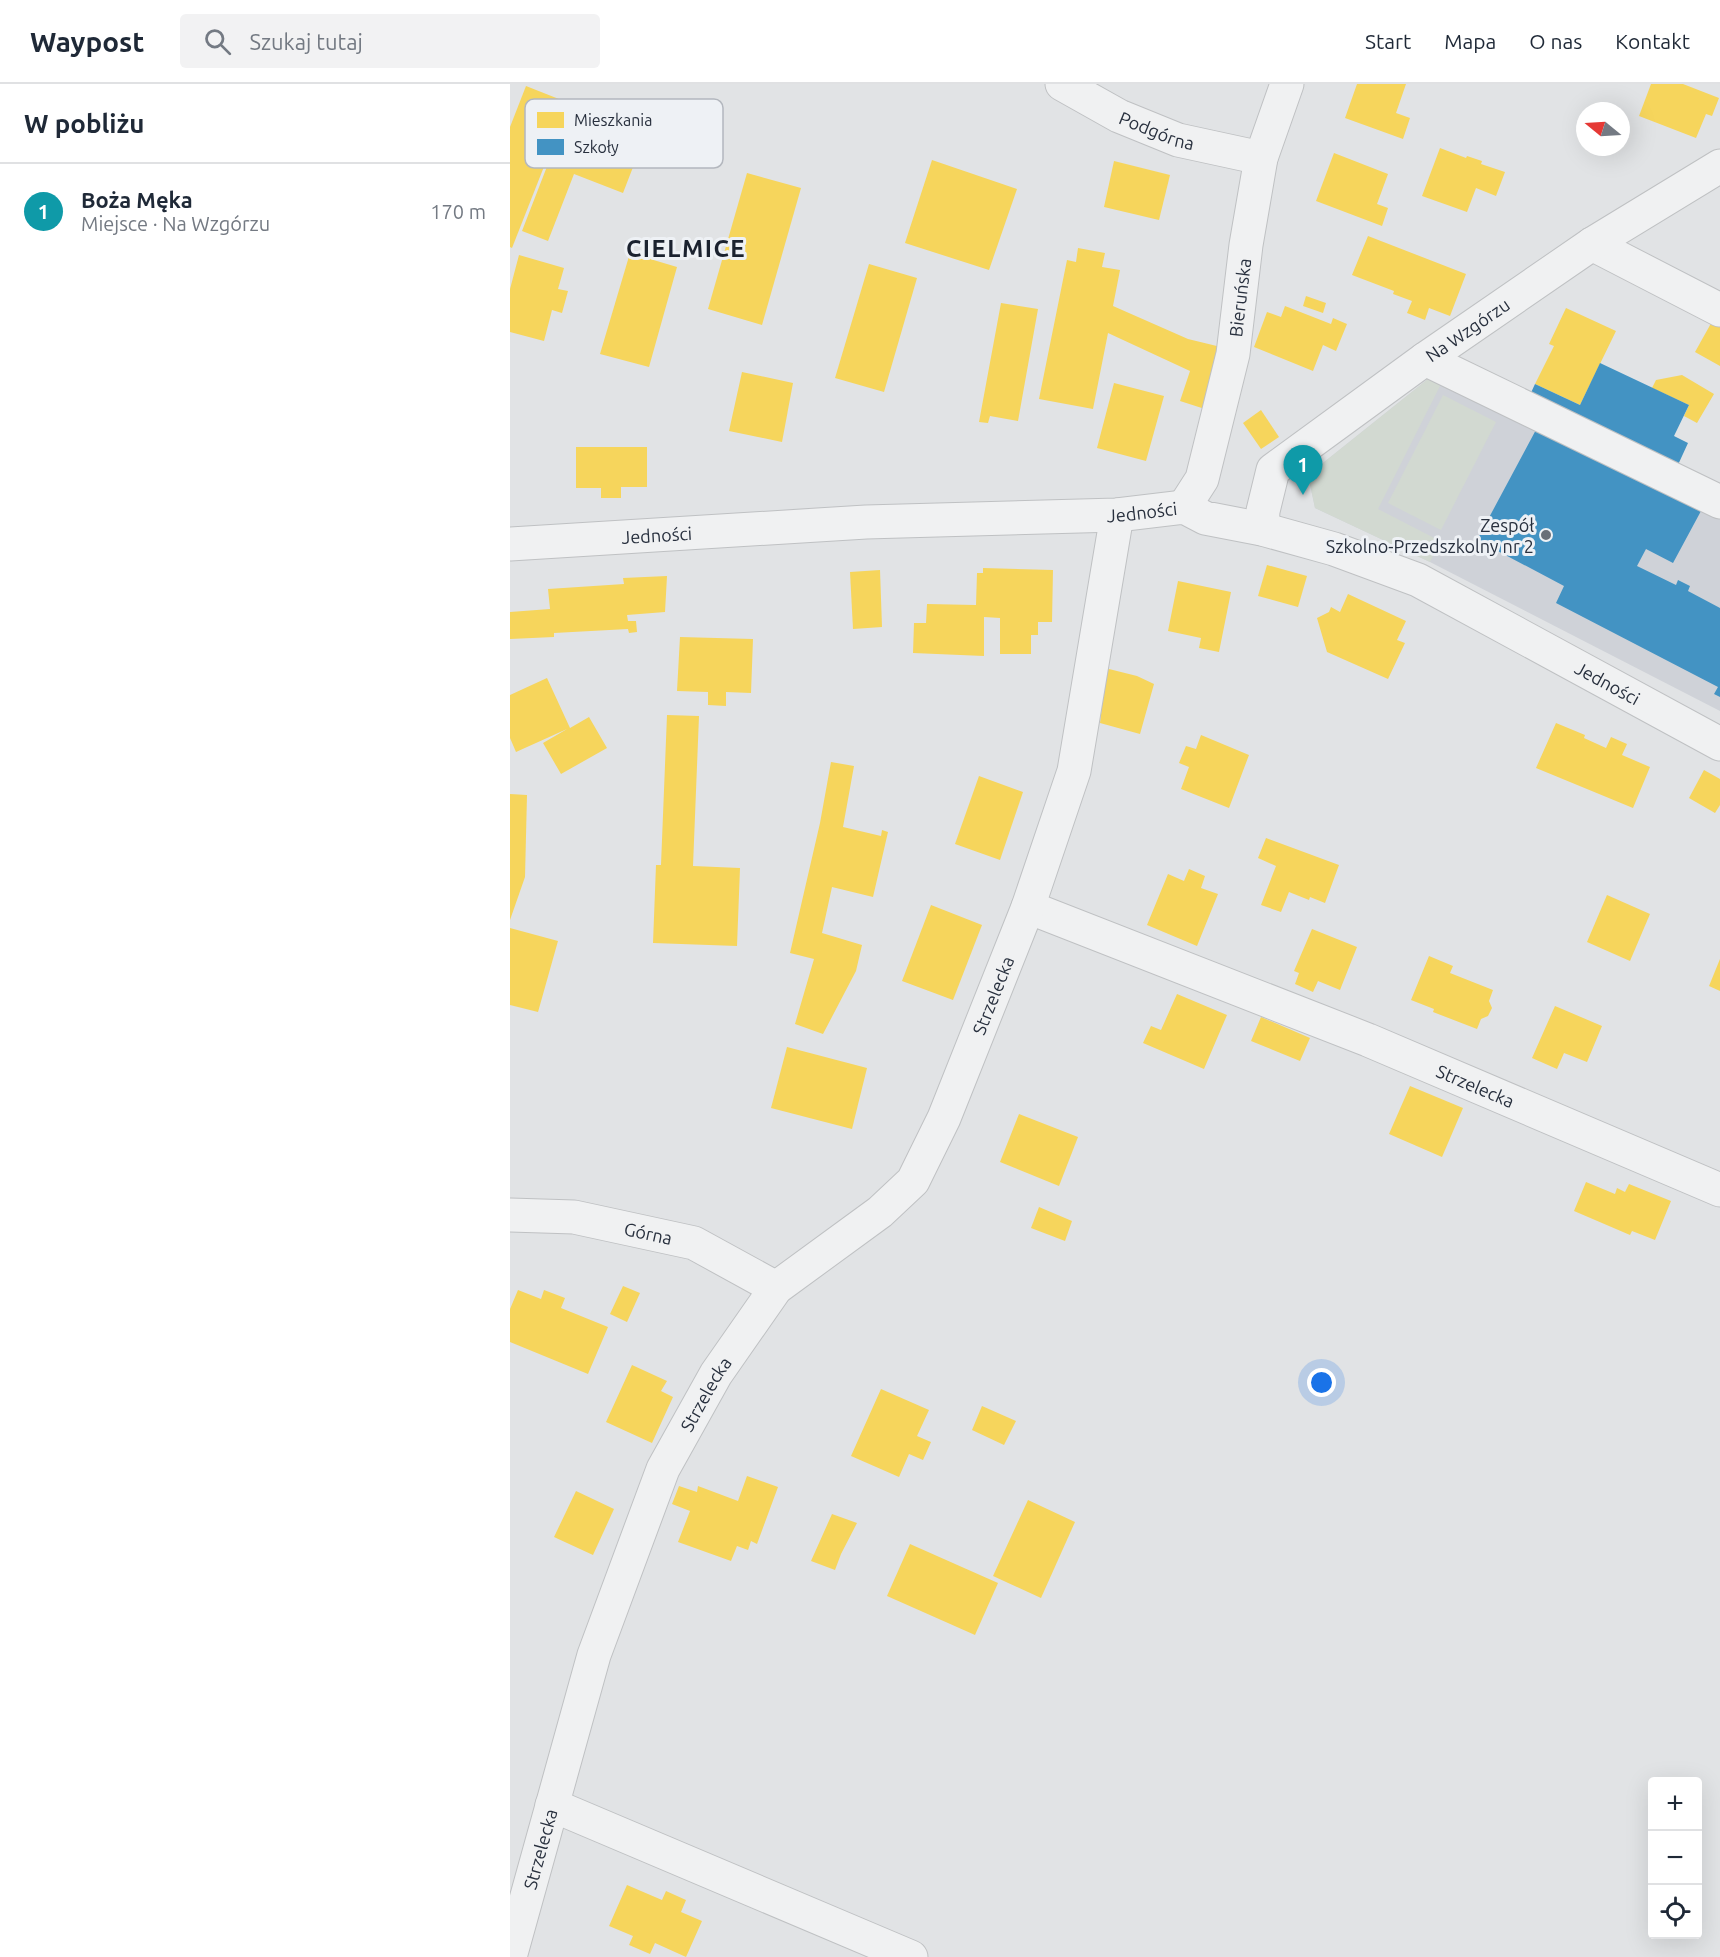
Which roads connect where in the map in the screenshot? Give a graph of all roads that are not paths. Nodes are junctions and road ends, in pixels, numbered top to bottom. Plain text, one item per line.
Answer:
1 (1062, 84) edge
2 (1287, 84) edge
3 (1261, 158) junction
4 (1716, 174) edge
5 (1592, 244) junction
6 (1720, 310) edge
7 (1425, 359) junction
8 (1720, 502) edge
9 (1184, 507) junction
10 (1117, 515) junction
11 (1262, 529) junction
12 (510, 544) edge
13 (1720, 744) edge
14 (1028, 907) junction
15 (1720, 1190) edge
16 (510, 1215) edge
17 (776, 1288) junction
18 (552, 1805) junction
19 (510, 1957) edge
20 (911, 1957) edge

1 - 3 street, Podgórna
2 - 3 street, Bieruńska
3 - 9 street, Bieruńska
4 - 5 street, Na Wzgórzu
5 - 6 street
5 - 7 street, Na Wzgórzu
7 - 8 street
7 - 11 street, Na Wzgórzu
9 - 10 street, Jedności
9 - 11 street, Jedności
10 - 12 street, Jedności
10 - 14 street, Strzelecka
11 - 13 street, Jedności
14 - 15 street, Strzelecka
14 - 17 street, Strzelecka
16 - 17 street, Górna
17 - 18 street, Strzelecka
18 - 19 street, Strzelecka
18 - 20 street

